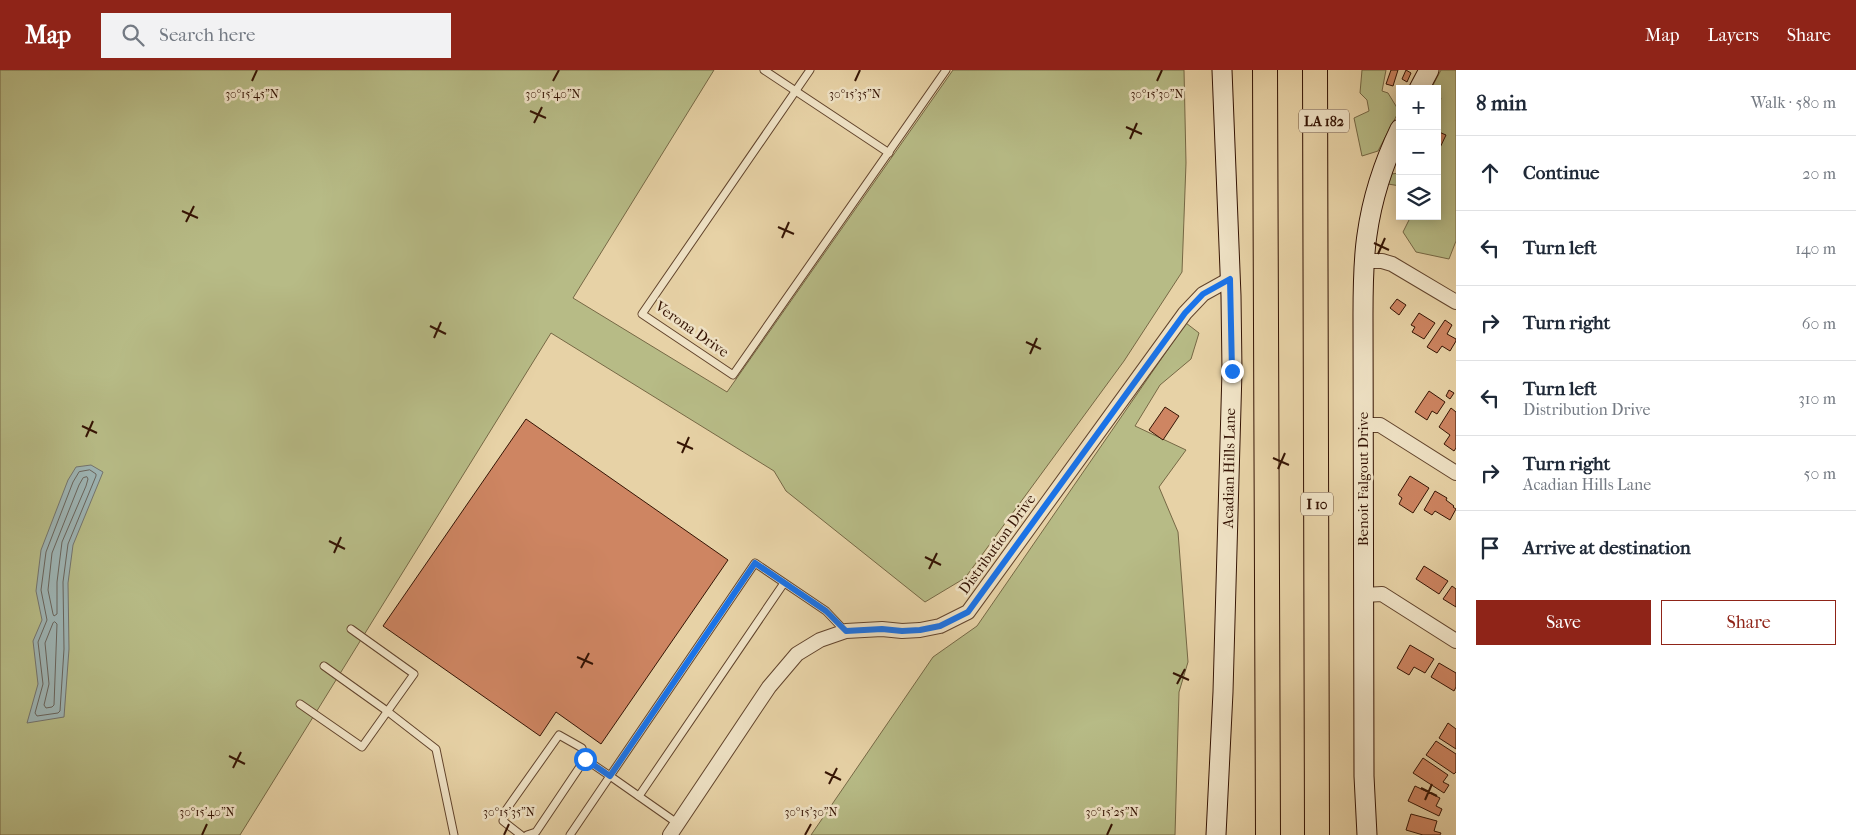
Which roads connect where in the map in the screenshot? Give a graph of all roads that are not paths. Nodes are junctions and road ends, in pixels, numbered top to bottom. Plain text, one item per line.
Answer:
1 (764, 70) edge
2 (810, 70) edge
3 (946, 70) edge
4 (1222, 70) edge
5 (1259, 70) edge
6 (1265, 70) edge
7 (1315, 70) edge
8 (1332, 70) edge
9 (1429, 70) edge
10 (1422, 85) edge
11 (796, 91) junction
12 (1264, 127) junction
13 (1400, 130) edge
14 (888, 153) junction
15 (1316, 172) junction
16 (1364, 261) junction
17 (1230, 279) junction
18 (1456, 302) edge
19 (1364, 425) junction
20 (1456, 473) edge
21 (784, 583) junction
22 (1364, 595) junction
23 (351, 629) dead end
24 (846, 631) junction
25 (1456, 641) edge
26 (324, 666) dead end
27 (300, 704) dead end
28 (387, 711) junction
29 (585, 759) junction
30 (610, 776) junction
31 (639, 796) junction
32 (674, 829) edge
33 (454, 835) edge
34 (521, 835) edge
35 (527, 835) edge
36 (570, 835) edge
37 (1216, 835) edge
38 (1268, 835) edge
39 (1317, 835) edge
40 (1366, 835) edge

1 - 11 lane
2 - 11 lane, Verona Drive
3 - 14 lane, Verona Drive
4 - 17 street, Acadian Hills Lane
5 - 12 highway
6 - 12 highway
7 - 15 highway, I 10
8 - 15 highway, LA 182
9 - 10 street
11 - 14 lane
11 - 14 lane, Verona Drive
12 - 38 highway
13 - 16 street, Benoit Falgout Drive
15 - 39 highway, I 10
16 - 18 street
16 - 19 street, Benoit Falgout Drive
17 - 24 street, Distribution Drive
17 - 37 street, Acadian Hills Lane
19 - 20 street
19 - 22 street, Benoit Falgout Drive
21 - 24 lane
21 - 30 lane
21 - 31 lane
22 - 25 street
22 - 40 street, Benoit Falgout Drive
23 - 28 lane
24 - 32 street, Distribution Drive
26 - 28 lane
27 - 28 lane
28 - 33 lane
29 - 30 lane
29 - 34 lane
29 - 35 lane
30 - 31 lane
30 - 36 lane
31 - 32 lane

